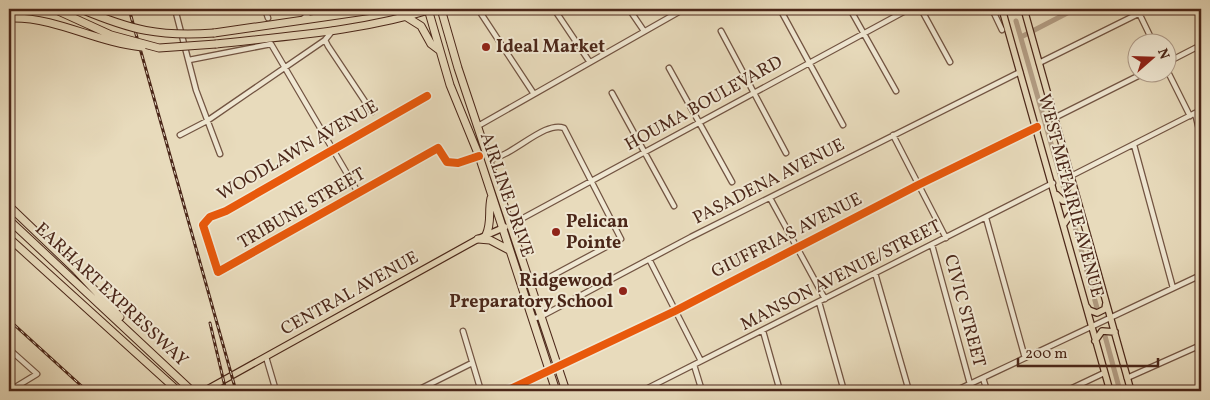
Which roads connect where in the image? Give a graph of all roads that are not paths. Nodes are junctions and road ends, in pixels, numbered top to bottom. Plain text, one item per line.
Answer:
1 (54, 9) edge
2 (81, 9) edge
3 (89, 9) edge
4 (175, 9) edge
5 (265, 9) edge
6 (313, 9) edge
7 (326, 9) edge
8 (379, 9) edge
9 (430, 9) edge
10 (441, 9) edge
11 (478, 9) edge
12 (554, 9) edge
13 (629, 9) edge
14 (684, 9) edge
15 (780, 9) edge
16 (850, 9) edge
17 (909, 9) edge
18 (921, 9) edge
19 (992, 9) edge
20 (1004, 9) edge
21 (1022, 9) edge
22 (1148, 9) edge
23 (1139, 13) junction
24 (339, 15) junction
25 (405, 16) junction
26 (268, 18) dead end
27 (11, 19) edge
28 (107, 20) junction
29 (299, 21) junction
30 (334, 29) junction
31 (1002, 30) dead end
32 (644, 31) junction
33 (721, 31) dead end
34 (1148, 32) edge
35 (863, 34) junction
36 (325, 40) junction
37 (1201, 45) edge
38 (159, 48) junction
39 (440, 50) junction
40 (1178, 57) edge
41 (188, 60) junction
42 (590, 61) junction
43 (809, 62) junction
44 (950, 62) dead end
45 (1039, 63) junction
46 (284, 67) junction
47 (669, 68) dead end
48 (1020, 72) junction
49 (1128, 81) edge
50 (1174, 82) edge
51 (896, 91) dead end
52 (612, 93) dead end
53 (753, 93) junction
54 (534, 94) junction
55 (427, 96) dead end
56 (1201, 110) edge
57 (372, 112) dead end
58 (1192, 115) junction
59 (1054, 118) junction
60 (207, 121) junction
61 (465, 122) junction
62 (700, 122) junction
63 (842, 125) dead end
64 (1037, 128) junction
65 (479, 130) junction
66 (180, 135) dead end
67 (893, 135) junction
68 (1201, 138) edge
69 (1134, 144) junction
70 (332, 150) junction
71 (645, 151) junction
72 (786, 153) dead end
73 (220, 154) dead end
74 (479, 156) junction
75 (490, 159) junction
76 (1071, 176) junction
77 (591, 181) junction
78 (732, 182) dead end
79 (918, 185) junction
80 (1053, 186) junction
81 (1074, 187) junction
82 (359, 194) junction
83 (491, 195) junction
84 (770, 198) junction
85 (9, 205) edge
86 (674, 206) dead end
87 (986, 218) junction
88 (9, 220) edge
89 (1083, 220) junction
90 (512, 224) junction
91 (1064, 224) junction
92 (502, 228) junction
93 (486, 236) junction
94 (9, 238) edge
95 (946, 238) junction
96 (478, 240) junction
97 (207, 244) joint
98 (932, 245) junction
99 (797, 248) junction
100 (509, 250) junction
101 (649, 259) junction
102 (875, 273) junction
103 (1201, 275) edge
104 (533, 286) junction
105 (1173, 288) junction
106 (825, 299) junction
107 (1106, 301) junction
108 (819, 302) junction
109 (1084, 303) junction
110 (675, 311) junction
111 (542, 316) junction
112 (1111, 317) junction
113 (532, 319) junction
114 (1091, 327) junction
115 (463, 331) dead end
116 (763, 331) junction
117 (1115, 332) junction
118 (1095, 342) junction
119 (1201, 345) edge
120 (9, 349) edge
121 (266, 357) junction
122 (1025, 358) junction
123 (160, 360) junction
124 (701, 361) junction
125 (472, 363) junction
126 (694, 365) junction
127 (558, 366) junction
128 (549, 370) junction
129 (1104, 373) junction
130 (984, 378) junction
131 (1127, 378) junction
132 (970, 384) junction
133 (9, 391) edge
134 (178, 391) edge
135 (192, 391) edge
136 (204, 391) edge
137 (276, 391) edge
138 (416, 391) edge
139 (480, 391) edge
140 (506, 391) edge
141 (556, 391) edge
142 (566, 391) edge
143 (642, 391) edge
144 (702, 391) edge
145 (780, 391) edge
146 (844, 391) edge
147 (909, 391) edge
148 (954, 391) edge
149 (987, 391) edge
150 (1066, 391) edge
151 (1110, 391) edge
152 (1131, 391) edge

1 - 38 highway, bridge
2 - 28 highway, bridge
3 - 28 highway, bridge
4 - 41 street
5 - 26 street
6 - 29 street
7 - 24 street
8 - 24 highway
9 - 25 highway
9 - 39 highway, AIRLINE DRIVE
10 - 65 highway, AIRLINE DRIVE
11 - 54 street
12 - 42 street
13 - 32 street
14 - 32 street
15 - 43 street
16 - 35 street
17 - 35 street, HOUMA BOULEVARD
18 - 44 street
19 - 31 street
20 - 48 main road, WEST METAIRIE AVENUE
21 - 45 main road, WEST METAIRIE AVENUE
22 - 23 street
23 - 34 street
23 - 45 street
24 - 29 highway
25 - 30 highway
25 - 39 highway
27 - 38 highway, bridge
28 - 29 highway, bridge
30 - 36 street
30 - 38 highway, bridge
32 - 42 street
33 - 53 street
35 - 43 street, HOUMA BOULEVARD
35 - 51 street
36 - 46 street
36 - 57 street
37 - 40 street
39 - 61 highway, AIRLINE DRIVE
41 - 46 street
41 - 60 street
42 - 54 street
43 - 53 street, HOUMA BOULEVARD
43 - 63 street
45 - 59 main road, WEST METAIRIE AVENUE
46 - 60 street
46 - 70 street
47 - 62 street
48 - 64 main road, WEST METAIRIE AVENUE
48 - 67 street, PASADENA AVENUE
49 - 59 street
50 - 58 street
52 - 71 street
53 - 62 street, HOUMA BOULEVARD
53 - 72 street
54 - 65 street
55 - 70 street, WOODLAWN AVENUE
56 - 58 street
58 - 68 street
58 - 69 street
59 - 76 main road, WEST METAIRIE AVENUE
60 - 66 street
60 - 73 street
61 - 65 highway
61 - 74 highway, AIRLINE DRIVE
62 - 71 street, HOUMA BOULEVARD
62 - 78 street
64 - 79 street, GIUFFRIAS AVENUE
64 - 80 main road, WEST METAIRIE AVENUE
65 - 75 highway, AIRLINE DRIVE
67 - 79 street, CIVIC STREET
67 - 84 street, PASADENA AVENUE
69 - 76 street
69 - 105 street
70 - 82 street
70 - 97 street, WOODLAWN AVENUE
71 - 77 street, HOUMA BOULEVARD
71 - 86 street
74 - 82 street, TRIBUNE STREET
74 - 83 highway, AIRLINE DRIVE
75 - 77 street
75 - 90 highway, AIRLINE DRIVE
76 - 81 main road, WEST METAIRIE AVENUE
77 - 90 street, HOUMA BOULEVARD
77 - 104 street
79 - 95 street, CIVIC STREET
79 - 99 street, GIUFFRIAS AVENUE
80 - 81 main road
80 - 87 street, MANSON AVENUE/STREET
80 - 91 main road, WEST METAIRIE AVENUE
81 - 89 main road, WEST METAIRIE AVENUE
82 - 97 street, TRIBUNE STREET
83 - 92 highway, AIRLINE DRIVE
83 - 93 highway
84 - 99 street
84 - 101 street, PASADENA AVENUE
85 - 123 highway
87 - 95 street, MANSON AVENUE/STREET
87 - 122 street
88 - 123 highway, EARHART EXPRESSWAY
89 - 91 main road
89 - 107 main road, WEST METAIRIE AVENUE
90 - 92 main road, CENTRAL AVENUE
90 - 104 highway, AIRLINE DRIVE
91 - 109 main road, WEST METAIRIE AVENUE
92 - 93 main road, CENTRAL AVENUE
92 - 100 highway, AIRLINE DRIVE
93 - 96 main road, CENTRAL AVENUE
94 - 134 highway, EARHART EXPRESSWAY
95 - 98 street, MANSON AVENUE/STREET
96 - 100 highway
96 - 121 main road, CENTRAL AVENUE
98 - 102 street, MANSON AVENUE/STREET
98 - 132 street, CIVIC STREET
99 - 106 street
99 - 110 street, GIUFFRIAS AVENUE
100 - 113 highway, AIRLINE DRIVE
101 - 110 street
101 - 111 street, PASADENA AVENUE
102 - 106 street, MANSON AVENUE/STREET
102 - 147 street
103 - 105 street
104 - 111 highway, AIRLINE DRIVE
105 - 112 street
106 - 108 street, MANSON AVENUE/STREET
107 - 109 main road
107 - 112 main road, WEST METAIRIE AVENUE
108 - 116 street, MANSON AVENUE/STREET
108 - 146 street
109 - 114 main road, WEST METAIRIE AVENUE
110 - 124 street
110 - 127 street, GIUFFRIAS AVENUE
111 - 113 street, PASADENA AVENUE
111 - 127 highway, AIRLINE DRIVE
112 - 114 street
112 - 117 main road, WEST METAIRIE AVENUE
113 - 128 highway, AIRLINE DRIVE
114 - 118 main road, WEST METAIRIE AVENUE
114 - 122 street
115 - 125 street
116 - 124 street, MANSON AVENUE/STREET
116 - 145 street
117 - 118 main road
117 - 131 main road, WEST METAIRIE AVENUE
118 - 129 main road, WEST METAIRIE AVENUE
119 - 131 street
120 - 133 street
121 - 136 main road, CENTRAL AVENUE
121 - 137 street
122 - 130 street
123 - 135 highway, EARHART EXPRESSWAY
124 - 126 street, MANSON AVENUE/STREET
125 - 138 street
125 - 139 street
126 - 143 street, MANSON AVENUE/STREET
126 - 144 street
127 - 128 street, GIUFFRIAS AVENUE
127 - 142 highway, AIRLINE DRIVE
128 - 140 street, GIUFFRIAS AVENUE
128 - 141 highway, AIRLINE DRIVE
129 - 150 street
129 - 151 main road, WEST METAIRIE AVENUE
130 - 132 street
130 - 149 street, CIVIC STREET
131 - 152 main road, WEST METAIRIE AVENUE
132 - 148 street

